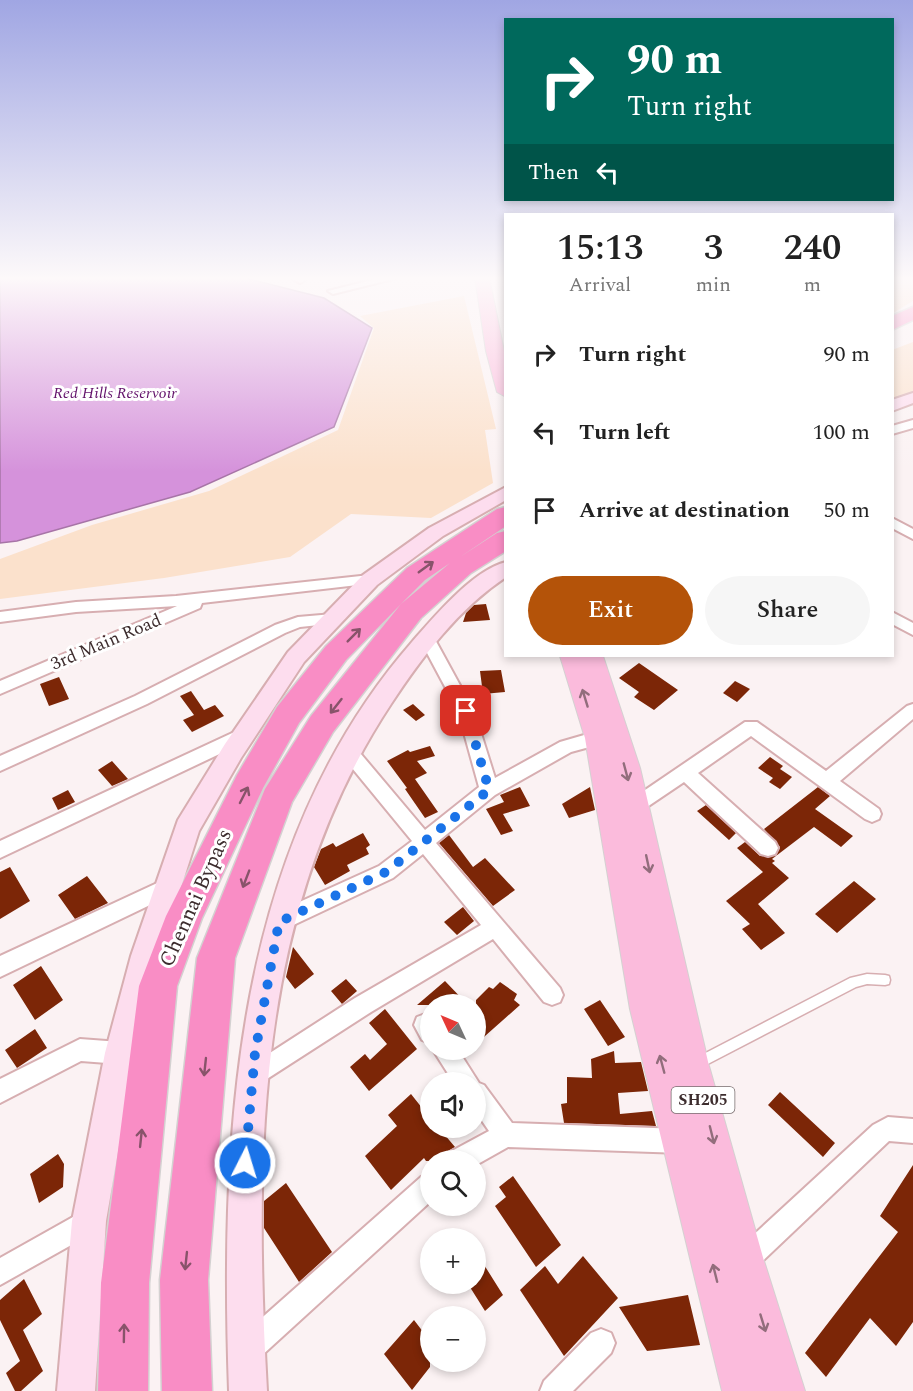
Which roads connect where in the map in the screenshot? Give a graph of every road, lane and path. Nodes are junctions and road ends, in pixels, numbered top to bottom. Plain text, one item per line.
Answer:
1 (501, 342) edge
2 (504, 371) edge
3 (913, 399) edge
4 (894, 405) edge
5 (913, 424) edge
6 (894, 429) edge
7 (504, 493) edge
8 (504, 515) edge
9 (894, 523) edge
10 (913, 535) edge
11 (504, 540) edge
12 (504, 569) edge
13 (212, 597) junction
14 (398, 609) junction
15 (0, 617) edge
16 (894, 618) edge
17 (333, 619) junction
18 (913, 630) edge
19 (572, 657) edge
20 (591, 657) edge
21 (0, 688) edge
22 (913, 710) edge
23 (243, 735) junction
24 (598, 738) junction
25 (349, 752) junction
26 (0, 764) edge
27 (685, 772) junction
28 (826, 783) junction
29 (489, 790) junction
30 (635, 806) junction
31 (872, 814) dead end
32 (422, 840) junction
33 (768, 848) dead end
34 (0, 850) edge
35 (168, 887) junction
36 (279, 922) junction
37 (495, 927) junction
38 (0, 967) edge
39 (885, 980) dead end
40 (552, 995) dead end
41 (120, 1053) junction
42 (692, 1066) junction
43 (252, 1078) junction
44 (0, 1091) edge
45 (486, 1107) edge
46 (913, 1131) edge
47 (506, 1135) junction
48 (683, 1141) junction
49 (479, 1150) edge
50 (420, 1195) edge
51 (89, 1221) junction
52 (744, 1261) junction
53 (0, 1272) edge
54 (601, 1343) dead end
55 (246, 1350) junction
56 (564, 1387) edge
57 (76, 1391) edge
58 (123, 1391) edge
59 (186, 1391) edge
60 (248, 1391) edge
61 (744, 1391) edge
62 (783, 1391) edge

1 - 2 main road
3 - 4 street
5 - 6 street
7 - 14 street
14 -> 8 highway, Chennai Bypass
9 - 10 street
11 - 14 highway, Chennai Bypass
12 - 14 street
13 - 14 street
13 - 15 street
13 - 21 street, 3rd Main Road
14 - 17 street
14 - 25 street
14 - 29 street
58 -> 14 highway, Chennai Bypass
14 -> 59 highway, Chennai Bypass
16 - 18 street
17 - 23 street
17 - 26 street
24 -> 19 main road
20 -> 30 main road, SH205
22 - 28 street
23 - 34 street
23 - 35 street
24 - 29 street
48 -> 24 main road
25 - 32 street
25 - 36 street
27 - 28 street
27 - 30 street
27 - 33 street
28 - 31 street
29 - 32 street
30 -> 42 main road, SH205
32 - 36 street
32 - 37 street
35 - 38 street
35 - 41 street
36 - 43 street
37 - 40 street
37 - 43 street
39 - 42 lane
41 - 44 street
41 - 51 street
42 -> 52 main road, SH205
43 - 55 street
45 - 47 street
46 - 52 street
47 - 48 street
47 - 49 street
61 -> 48 main road
50 - 55 street
51 - 53 street
51 - 57 street
52 -> 62 main road, SH205
54 - 56 street
55 - 60 street

